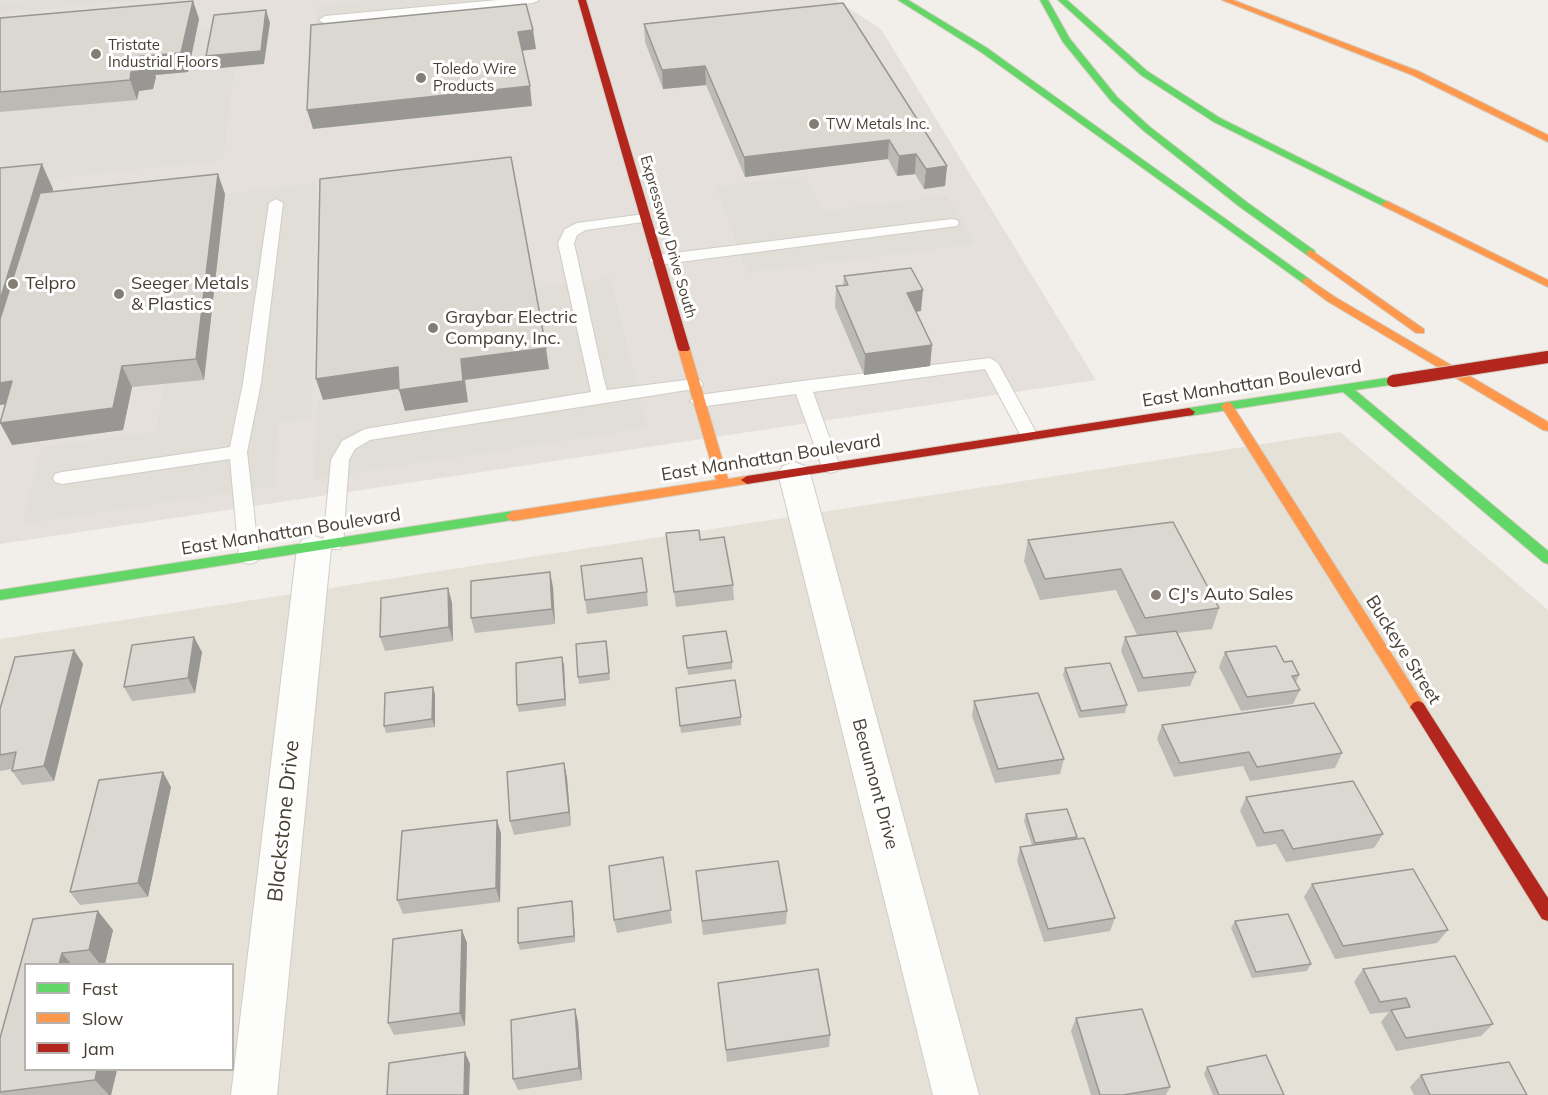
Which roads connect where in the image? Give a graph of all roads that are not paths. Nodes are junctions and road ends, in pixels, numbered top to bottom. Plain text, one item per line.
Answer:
1 (533, 0) edge
2 (582, 0) edge
3 (902, 0) edge
4 (1044, 0) edge
5 (1062, 0) edge
6 (1226, 0) edge
7 (325, 21) edge
8 (1548, 138) edge
9 (276, 203) dead end
10 (645, 218) junction
11 (952, 223) dead end
12 (657, 260) junction
13 (1548, 284) edge
14 (1548, 357) edge
15 (801, 386) junction
16 (1344, 388) junction
17 (696, 392) junction
18 (601, 396) junction
19 (1227, 406) junction
20 (1547, 428) edge
21 (1029, 436) junction
22 (238, 452) junction
23 (831, 467) junction
24 (794, 472) junction
25 (62, 478) dead end
26 (723, 484) junction
27 (323, 546) junction
28 (249, 557) junction
29 (1548, 559) edge
30 (0, 595) edge
31 (1548, 913) edge
32 (254, 1095) edge
33 (956, 1095) edge

1 - 7 lane
2 - 10 main road, Expressway Drive South
3 - 20 main road
4 - 20 main road
5 - 13 main road
6 - 8 main road
9 - 22 lane
10 - 12 main road, Expressway Drive South
10 - 18 lane
11 - 12 lane
12 - 17 main road, Expressway Drive South
14 - 16 main road, East Manhattan Boulevard, bridge
15 - 17 lane
15 - 21 lane
15 - 23 lane
16 - 19 main road, East Manhattan Boulevard
16 - 29 main road
17 - 18 lane
17 - 26 main road, Expressway Drive South
18 - 27 lane
19 - 21 main road, East Manhattan Boulevard
19 - 31 main road, Buckeye Street
21 - 23 main road, East Manhattan Boulevard
22 - 25 lane
22 - 28 lane
23 - 24 main road, East Manhattan Boulevard
24 - 26 main road, East Manhattan Boulevard
24 - 33 street, Beaumont Drive
26 - 27 main road, East Manhattan Boulevard
27 - 28 main road, East Manhattan Boulevard
27 - 32 street, Blackstone Drive
28 - 30 main road, East Manhattan Boulevard

